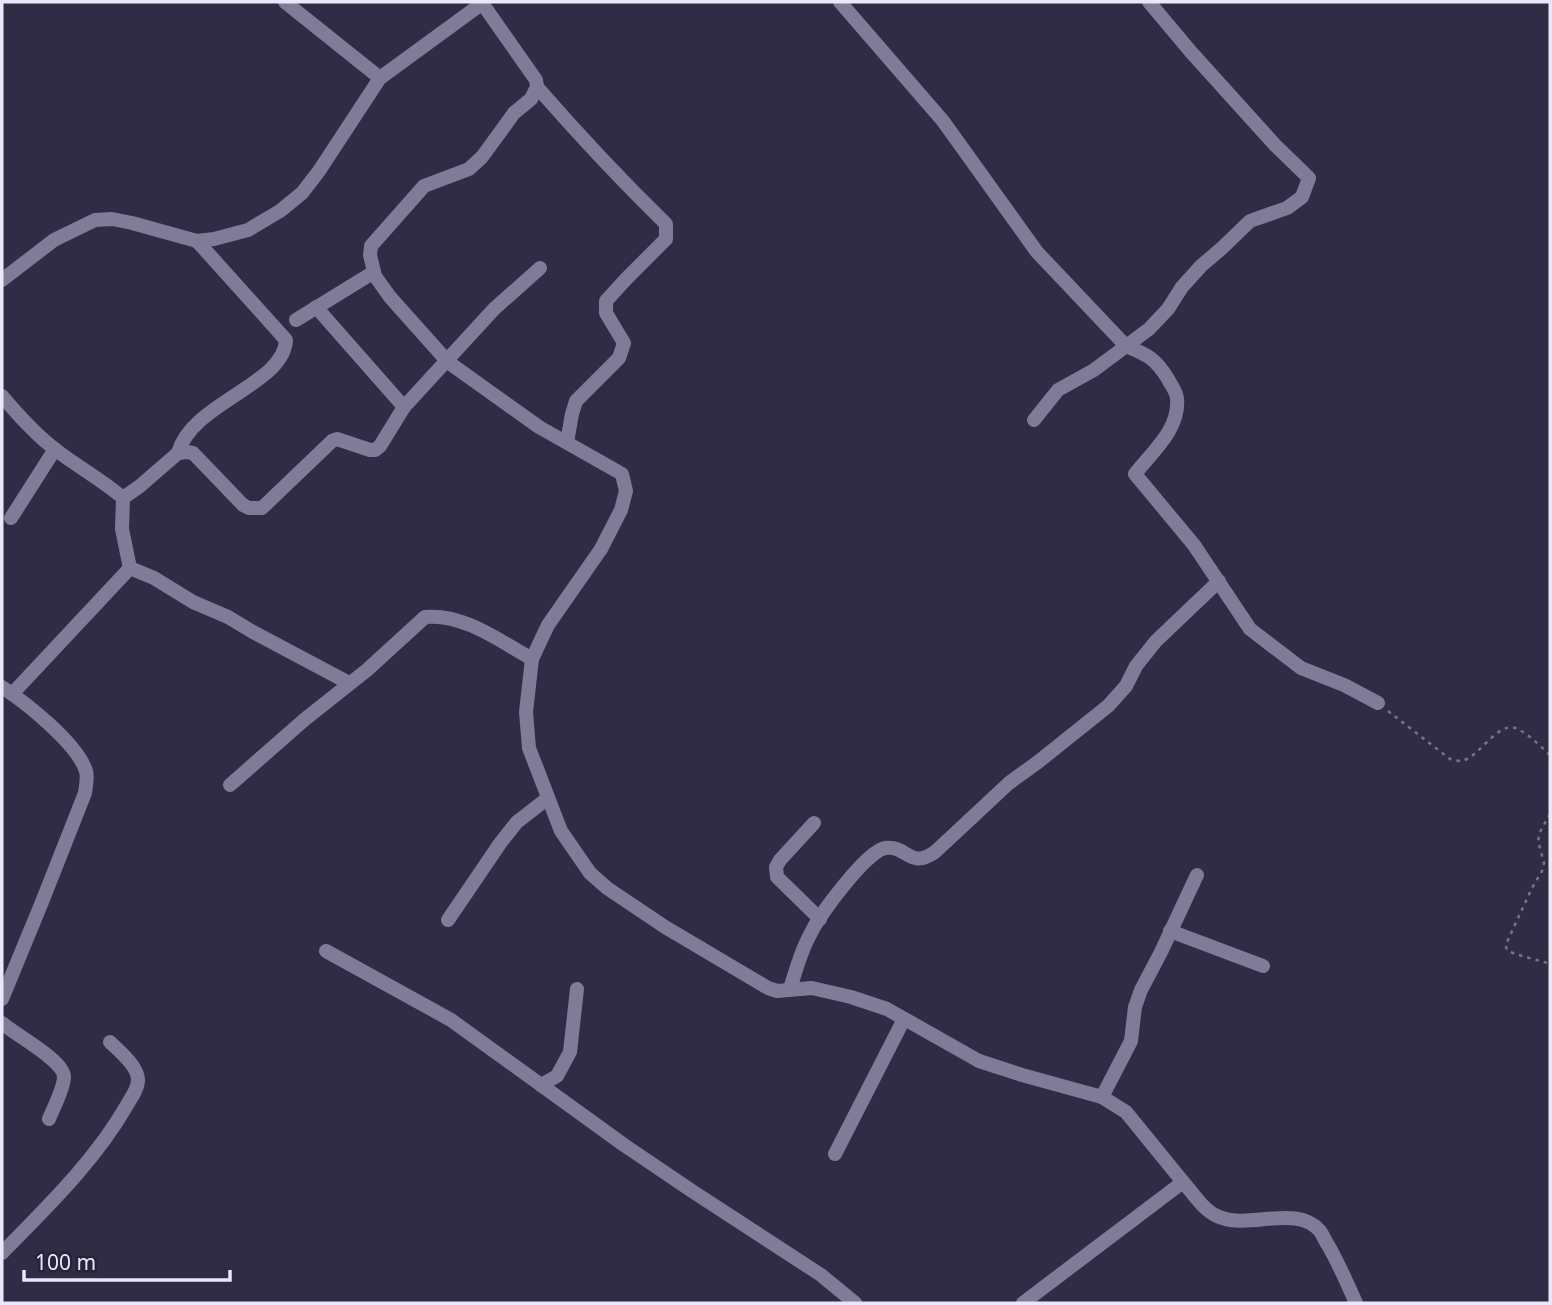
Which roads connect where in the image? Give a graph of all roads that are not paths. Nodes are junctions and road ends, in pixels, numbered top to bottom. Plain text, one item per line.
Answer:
1 (285, 2) edge
2 (840, 2) edge
3 (1149, 2) edge
4 (483, 3) edge
5 (380, 78) junction
6 (537, 87) junction
7 (197, 241) junction
8 (540, 268) dead end
9 (374, 272) junction
10 (2, 280) edge
11 (316, 307) junction
12 (296, 320) dead end
13 (1126, 346) junction
14 (448, 362) junction
15 (2, 396) edge
16 (404, 408) junction
17 (1034, 420) dead end
18 (567, 442) junction
19 (55, 449) junction
20 (178, 453) junction
21 (124, 498) junction
22 (10, 518) dead end
23 (130, 568) junction
24 (1219, 581) junction
25 (532, 659) junction
26 (349, 683) junction
27 (7, 691) edge
28 (1378, 703) road end
29 (230, 785) dead end
30 (548, 798) junction
31 (814, 822) dead end
32 (1197, 875) dead end
33 (820, 919) junction
34 (448, 920) dead end
35 (1170, 931) junction
36 (326, 951) dead end
37 (1263, 965) dead end
38 (577, 989) dead end
39 (790, 989) junction
40 (2, 999) edge
41 (904, 1019) junction
42 (2, 1023) edge
43 (110, 1042) dead end
44 (541, 1085) junction
45 (1102, 1097) junction
46 (49, 1119) dead end
47 (835, 1154) dead end
48 (1183, 1182) junction
49 (2, 1253) edge
50 (855, 1303) edge
51 (1023, 1303) edge
52 (1356, 1303) edge

1 - 5 street
2 - 13 street
3 - 13 street
4 - 5 street
4 - 6 street
5 - 7 street
6 - 9 street
6 - 18 street
7 - 10 street
7 - 20 street
8 - 14 street
9 - 11 street
9 - 14 street
11 - 12 street
11 - 16 street
13 - 17 street
13 - 24 street
14 - 16 street
14 - 18 street
15 - 19 street
16 - 20 street
18 - 25 street
19 - 21 street
19 - 22 street
20 - 21 street
21 - 23 street
23 - 26 street
23 - 27 street
24 - 28 street
24 - 33 street
25 - 26 street
25 - 30 street
26 - 29 street
27 - 40 street
30 - 34 street
30 - 39 street
31 - 33 street
32 - 35 street
33 - 39 street
35 - 37 street
35 - 45 street
36 - 44 street
38 - 44 street
39 - 41 street
41 - 45 street
41 - 47 street
42 - 46 street
43 - 49 street
44 - 50 street
45 - 48 street
48 - 51 street
48 - 52 street

